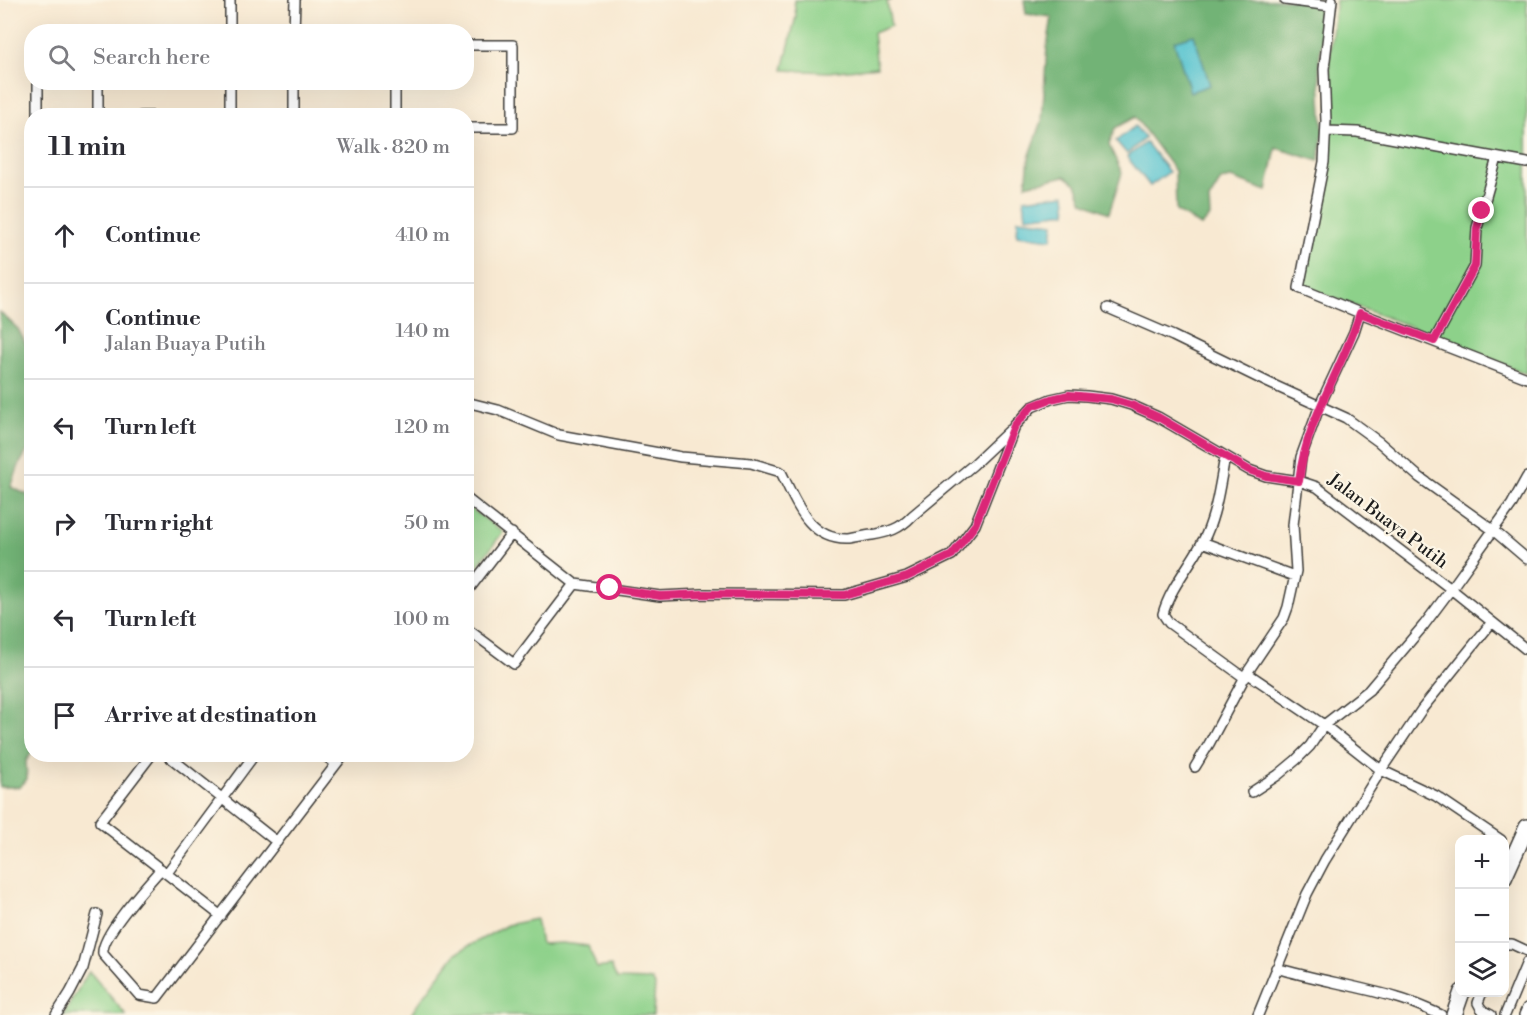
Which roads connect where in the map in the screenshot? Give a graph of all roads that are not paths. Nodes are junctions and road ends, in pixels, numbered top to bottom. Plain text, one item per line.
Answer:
1 (230, 0) edge
2 (295, 0) edge
3 (1285, 0) edge
4 (1331, 3) edge
5 (230, 24) edge
6 (294, 24) edge
7 (474, 45) edge
8 (38, 90) edge
9 (98, 90) edge
10 (230, 90) edge
11 (294, 90) edge
12 (395, 90) edge
13 (38, 108) edge
14 (98, 108) edge
15 (230, 108) edge
16 (294, 108) edge
17 (395, 108) edge
18 (474, 128) edge
19 (1326, 131) junction
20 (1497, 158) junction
21 (1527, 163) edge
22 (1108, 308) dead end
23 (1360, 313) junction
24 (1434, 341) junction
25 (1527, 378) edge
26 (474, 404) edge
27 (1320, 405) junction
28 (1014, 426) junction
29 (1225, 457) junction
30 (1527, 477) edge
31 (1299, 481) junction
32 (474, 504) edge
33 (1493, 531) junction
34 (512, 533) junction
35 (1202, 542) junction
36 (1527, 559) edge
37 (1294, 576) junction
38 (474, 583) edge
39 (575, 584) junction
40 (1451, 589) junction
41 (1492, 622) junction
42 (474, 634) edge
43 (1527, 650) edge
44 (1246, 676) junction
45 (1324, 725) junction
46 (146, 762) edge
47 (175, 762) edge
48 (249, 762) edge
49 (333, 762) edge
50 (336, 764) joint
51 (1195, 767) dead end
52 (1381, 770) junction
53 (1252, 792) dead end
54 (222, 799) junction
55 (1527, 827) edge
56 (1494, 835) edge
57 (277, 842) junction
58 (1509, 842) edge
59 (164, 871) junction
60 (97, 914) dead end
61 (221, 916) junction
62 (1509, 944) edge
63 (1527, 951) edge
64 (1527, 962) edge
65 (1276, 968) junction
66 (1461, 997) edge
67 (1480, 997) edge
68 (1527, 1008) edge
69 (56, 1015) edge
70 (1258, 1015) edge
71 (1441, 1015) edge
72 (1454, 1015) edge
73 (1491, 1015) edge
74 (1505, 1015) edge
75 (1524, 1015) edge

1 - 5 street
2 - 6 street
3 - 4 street
4 - 19 street
7 - 18 street
8 - 13 street
9 - 14 street
10 - 15 street
11 - 16 street
12 - 17 street
19 - 20 street
19 - 23 street
20 - 21 street
20 - 24 street
22 - 27 street
23 - 24 street
23 - 27 street
24 - 25 street
26 - 28 street, Jalan Buaya Putih
27 - 31 street
27 - 33 street
28 - 29 street, Jalan Buaya Putih
28 - 39 street
29 - 31 street, Jalan Buaya Putih
29 - 35 street
30 - 33 street
31 - 37 street
31 - 40 street, Jalan Buaya Putih
32 - 34 street
33 - 36 street
33 - 40 street
34 - 38 street
34 - 39 street
35 - 37 street
35 - 44 street
37 - 44 street
39 - 42 street
40 - 41 street, Jalan Buaya Putih
40 - 45 street
41 - 43 street, Jalan Buaya Putih
41 - 52 street
44 - 45 street
44 - 51 street
45 - 52 street
45 - 53 street
46 - 59 street
47 - 54 street
48 - 54 street
49 - 50 street
50 - 57 street
52 - 56 street
52 - 65 street
54 - 57 street
54 - 59 street
55 - 58 highway
57 - 61 street
59 - 61 street
59 - 61 street
60 - 69 street
62 - 63 street
64 - 74 street
65 - 70 street
65 - 71 street
66 - 72 highway
67 - 73 street
68 - 75 street

